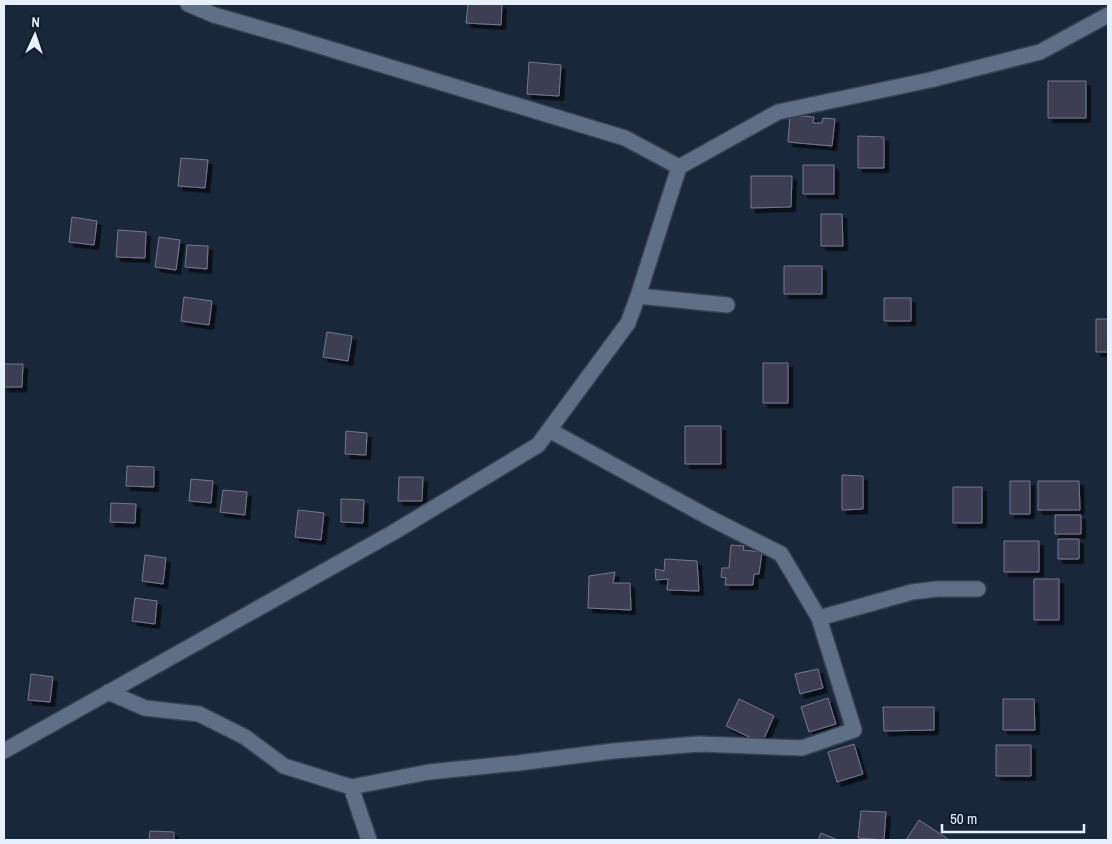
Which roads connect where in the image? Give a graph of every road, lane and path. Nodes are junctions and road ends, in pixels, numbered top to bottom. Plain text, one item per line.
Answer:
1 (188, 4) edge
2 (1108, 15) edge
3 (679, 167) junction
4 (638, 296) junction
5 (727, 305) dead end
6 (549, 430) junction
7 (978, 589) dead end
8 (819, 618) junction
9 (108, 692) junction
10 (4, 751) edge
11 (351, 787) junction
12 (369, 840) edge

1 - 3 street
2 - 3 street
3 - 4 street
4 - 5 street
4 - 6 street
6 - 8 street
6 - 9 street
7 - 8 street
8 - 11 street
9 - 10 street
9 - 11 street
11 - 12 street

